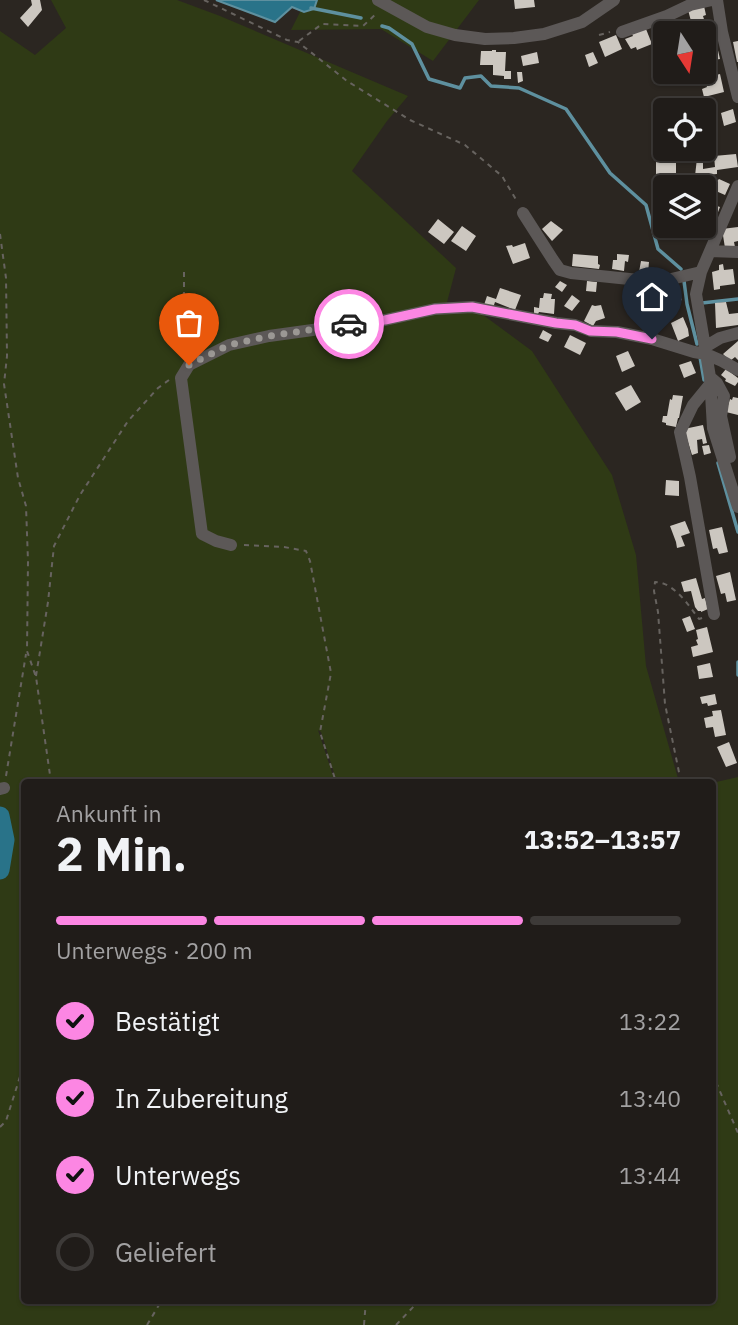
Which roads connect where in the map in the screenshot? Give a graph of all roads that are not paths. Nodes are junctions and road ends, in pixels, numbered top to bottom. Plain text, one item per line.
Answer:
1 (614, 0) edge
2 (714, 0) edge
3 (382, 2) edge
4 (622, 32) dead end
5 (738, 97) edge
6 (738, 186) edge
7 (734, 205) edge
8 (523, 213) road end
9 (710, 251) junction
10 (738, 252) edge
11 (701, 272) junction
12 (738, 333) edge
13 (705, 350) junction
14 (738, 370) edge
15 (711, 380) junction
16 (730, 457) dead end
17 (738, 507) edge
18 (230, 545) road end
19 (714, 614) road end

1 - 3 street
2 - 4 street
2 - 5 street
6 - 7 street
7 - 9 street
8 - 11 street
9 - 10 street
9 - 11 street
11 - 13 street
12 - 13 street
13 - 14 street
13 - 15 street
13 - 18 street
15 - 16 street
15 - 17 street
15 - 19 street

